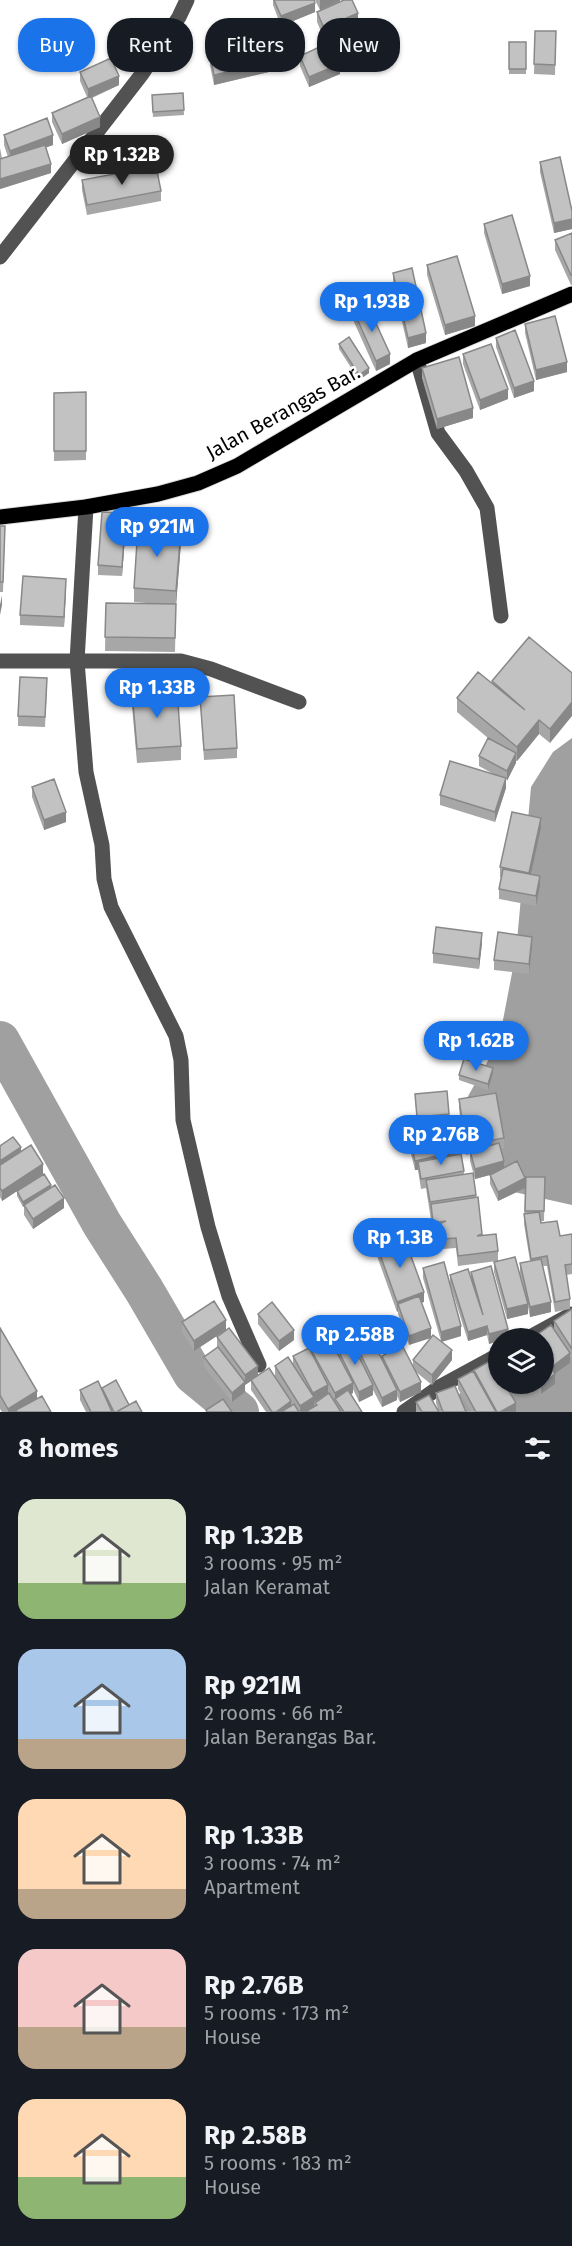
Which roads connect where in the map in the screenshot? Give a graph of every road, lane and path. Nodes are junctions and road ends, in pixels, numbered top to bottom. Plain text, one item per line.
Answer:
1 (187, 0) edge
2 (0, 257) edge
3 (572, 294) edge
4 (417, 360) junction
5 (86, 507) junction
6 (0, 518) edge
7 (501, 616) dead end
8 (0, 661) edge
9 (77, 661) junction
10 (299, 702) dead end
11 (572, 1314) edge
12 (546, 1328) edge
13 (488, 1360) edge
14 (259, 1365) edge
15 (404, 1412) edge

1 - 2 street
3 - 4 main road, Jalan Berangas Bar.
4 - 5 main road, Jalan Berangas Bar.
4 - 7 street
5 - 6 main road, Jalan Berangas Bar.
5 - 9 street
8 - 9 street
9 - 10 street
9 - 14 street
11 - 12 street
13 - 15 street

